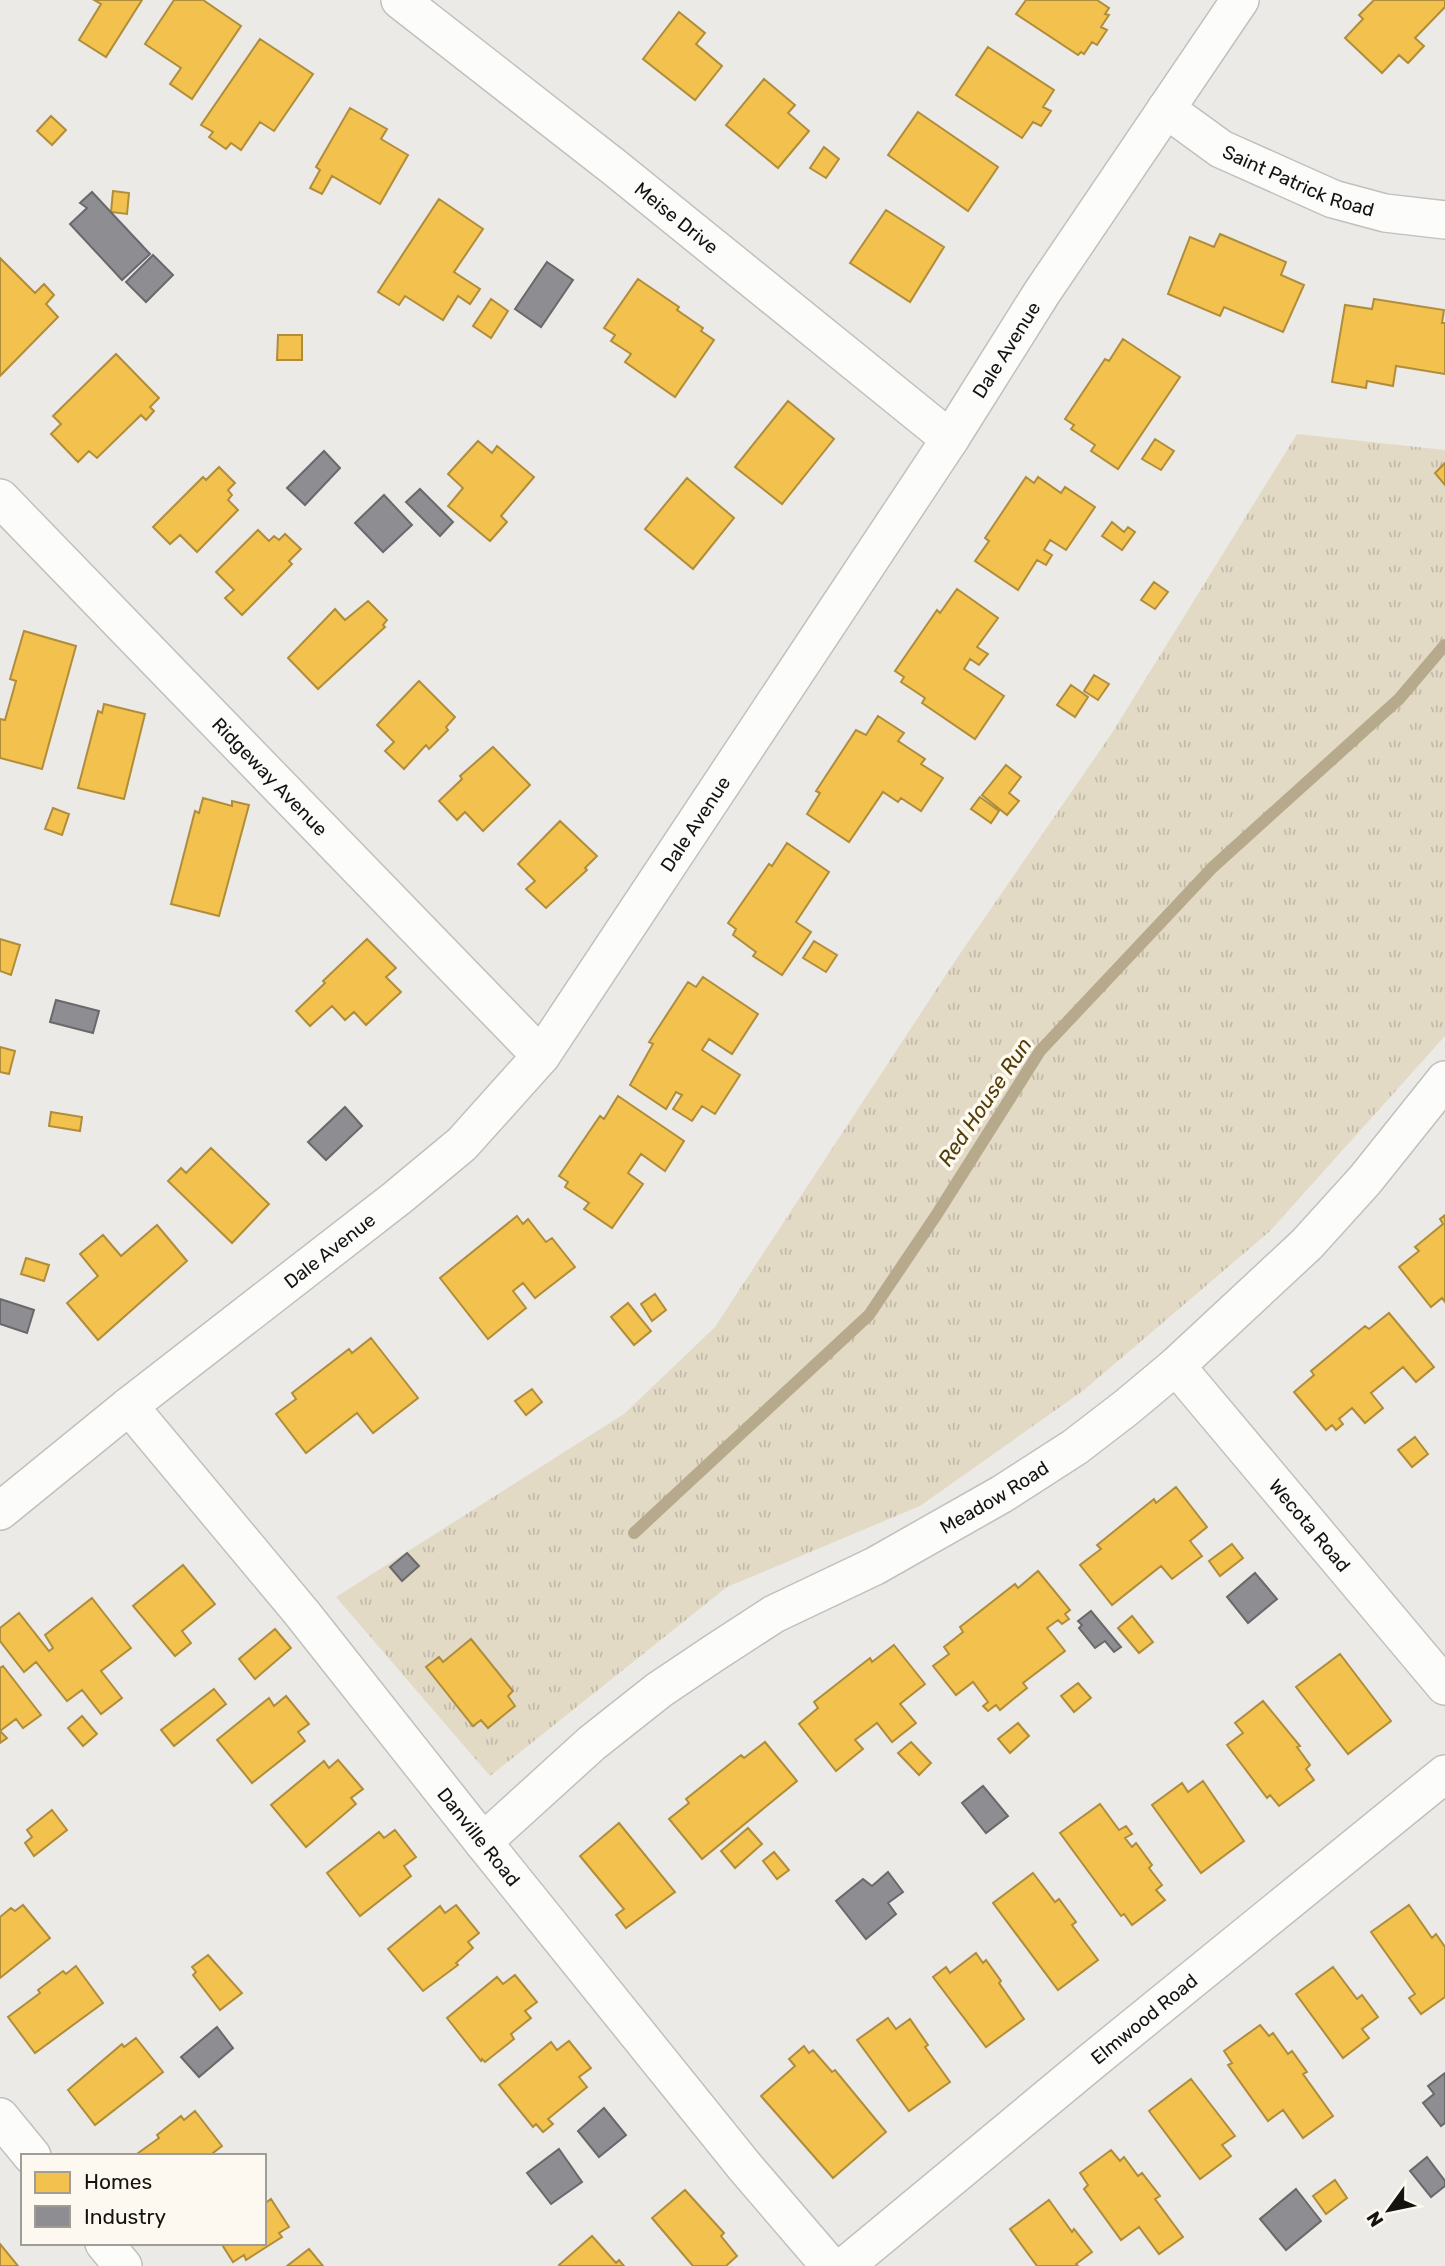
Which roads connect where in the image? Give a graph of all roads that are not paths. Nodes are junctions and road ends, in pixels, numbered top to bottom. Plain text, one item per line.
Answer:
1 (400, 0) edge
2 (1240, 0) edge
3 (1166, 109) junction
4 (1445, 220) edge
5 (950, 439) junction
6 (0, 498) edge
7 (541, 1056) junction
8 (1445, 1080) edge
9 (1176, 1366) junction
10 (129, 1406) junction
11 (0, 1511) edge
12 (1445, 1686) edge
13 (1445, 1774) edge
14 (483, 1842) junction
15 (0, 2117) edge
16 (30, 2154) edge
17 (106, 2245) edge
18 (123, 2266) edge
19 (830, 2266) edge
20 (845, 2266) edge

1 - 5 street, Meise Drive
2 - 3 street, Dale Avenue
3 - 4 street, Saint Patrick Road
3 - 5 street, Dale Avenue
5 - 7 street, Dale Avenue
6 - 7 street, Ridgeway Avenue
7 - 10 street, Dale Avenue
8 - 9 street, Meadow Road
9 - 12 street, Wecota Road
9 - 14 street, Meadow Road
10 - 11 street, Dale Avenue
10 - 14 street, Danville Road
13 - 20 street, Elmwood Road
14 - 19 street, Danville Road
15 - 16 street
17 - 18 street

